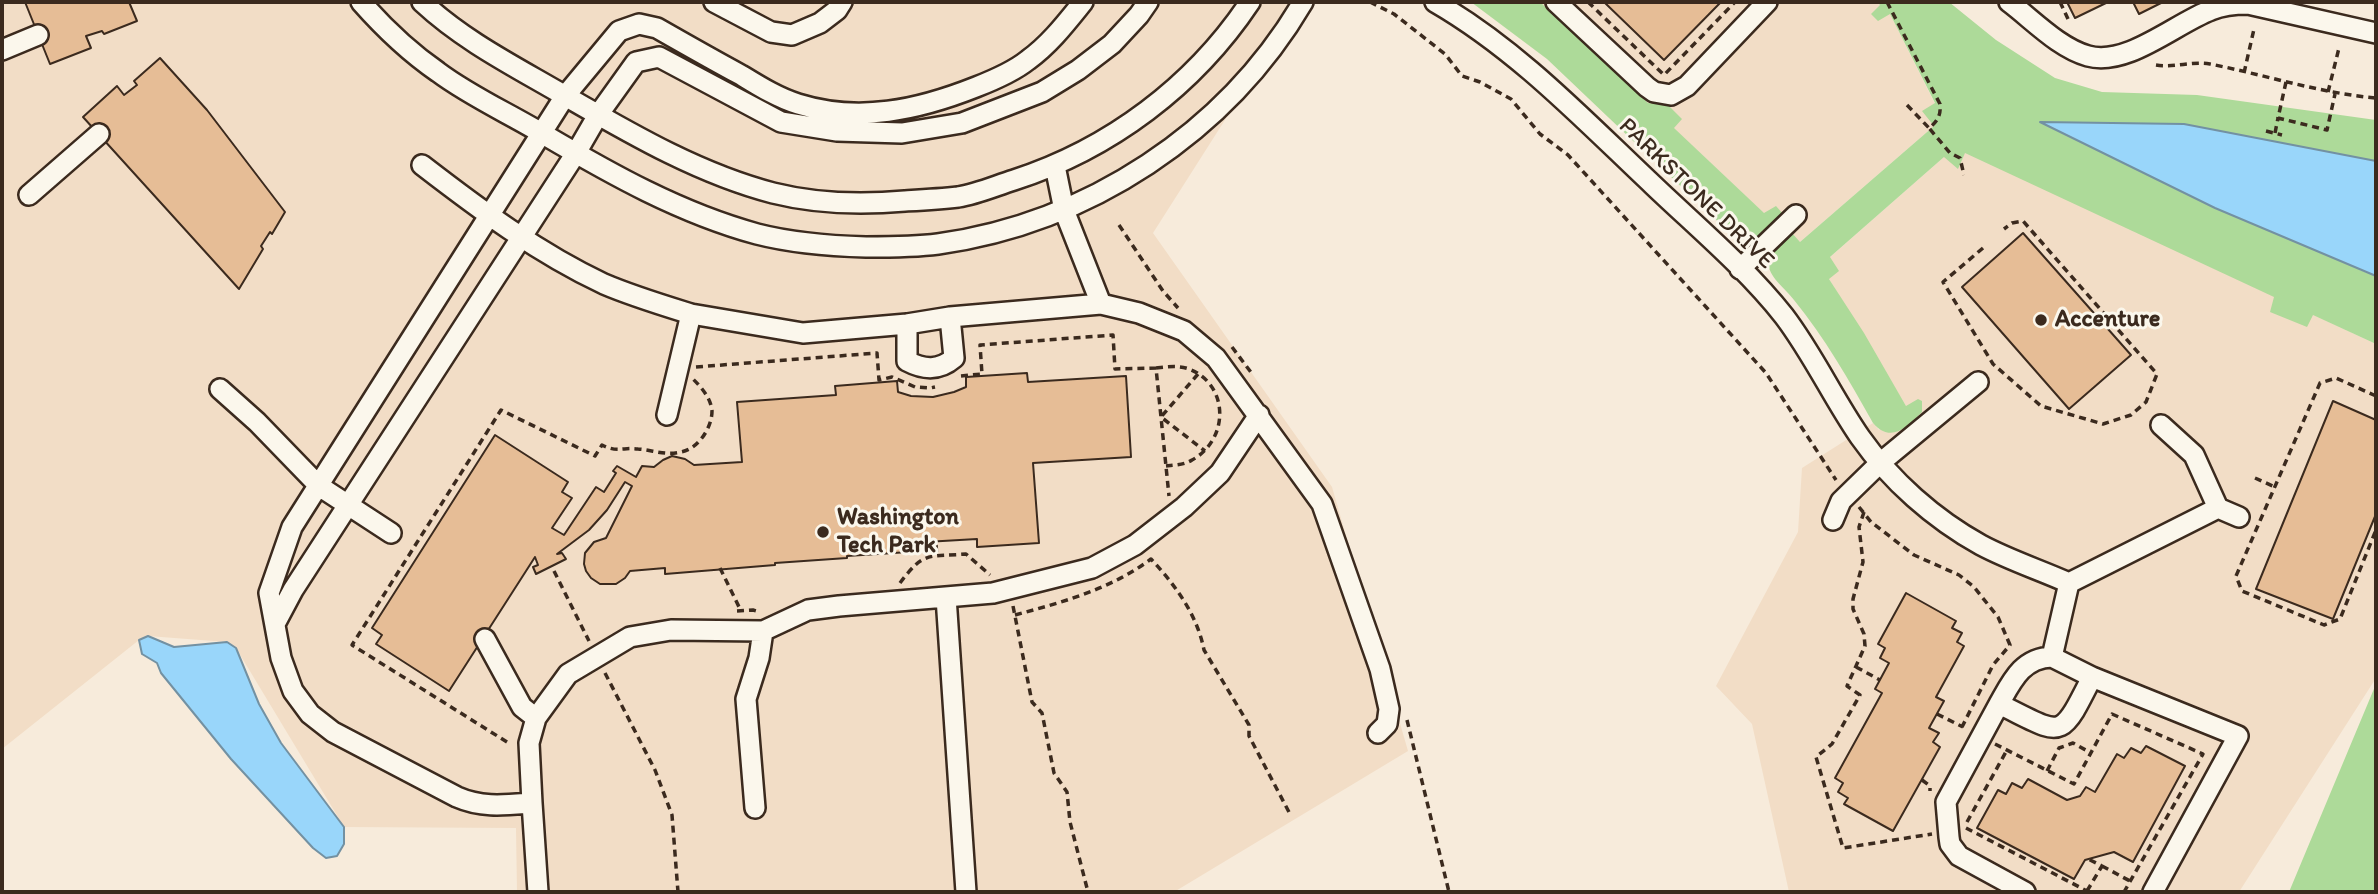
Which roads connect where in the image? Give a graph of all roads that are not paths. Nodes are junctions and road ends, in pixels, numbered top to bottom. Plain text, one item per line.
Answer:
1 (361, 2) edge
2 (422, 2) edge
3 (714, 2) edge
4 (842, 2) edge
5 (1083, 2) edge
6 (1148, 2) edge
7 (1250, 2) edge
8 (1303, 2) edge
9 (1435, 2) edge
10 (1556, 2) edge
11 (1767, 2) edge
12 (2009, 2) edge
13 (2303, 9) edge
14 (2376, 33) edge
15 (38, 35) dead end
16 (2, 50) edge
17 (996, 79) junction
18 (565, 96) junction
19 (1007, 105) junction
20 (598, 115) junction
21 (542, 133) junction
22 (99, 134) dead end
23 (576, 153) junction
24 (422, 165) dead end
25 (1055, 166) junction
26 (29, 195) dead end
27 (1064, 209) junction
28 (1796, 215) dead end
29 (489, 216) junction
30 (521, 238) junction
31 (1740, 269) junction
32 (1101, 304) junction
33 (691, 314) junction
34 (950, 317) junction
35 (907, 324) junction
36 (1978, 382) dead end
37 (220, 389) dead end
38 (667, 415) dead end
39 (1259, 415) junction
40 (2161, 425) dead end
41 (1880, 463) junction
42 (319, 486) junction
43 (348, 506) junction
44 (2218, 508) junction
45 (2239, 517) dead end
46 (1833, 520) dead end
47 (391, 533) dead end
48 (2069, 583) junction
49 (946, 597) junction
50 (276, 622) junction
51 (763, 631) junction
52 (485, 639) dead end
53 (2052, 657) junction
54 (2092, 677) junction
55 (1999, 704) junction
56 (536, 719) junction
57 (1378, 733) dead end
58 (532, 803) junction
59 (755, 808) dead end
60 (538, 892) edge
61 (966, 892) edge
62 (2025, 892) edge
63 (2153, 892) edge

1 - 21 street
2 - 18 street
3 - 4 street
5 - 17 street
6 - 19 street
7 - 25 street
8 - 27 street
9 - 31 street, PARKSTONE DRIVE
10 - 11 street
12 - 13 street
13 - 14 street
15 - 16 street
17 - 18 street
17 - 19 street
18 - 20 street
18 - 21 street
19 - 20 street
20 - 23 street
20 - 25 street
21 - 23 street
21 - 29 street
22 - 26 street
23 - 27 street
23 - 30 street
24 - 29 street
25 - 27 street
27 - 32 street
28 - 31 street
29 - 30 street
29 - 42 street
30 - 33 street
30 - 43 street
31 - 41 street, PARKSTONE DRIVE
32 - 34 street
32 - 39 street
33 - 35 street
33 - 38 street
34 - 35 street
34 - 35 street
36 - 41 street
37 - 42 street
39 - 49 street
39 - 57 street
40 - 44 street
41 - 46 street
41 - 48 street, PARKSTONE DRIVE
42 - 43 street
42 - 50 street
43 - 47 street
43 - 50 street
44 - 45 street
44 - 48 street
48 - 53 street
49 - 51 street
49 - 61 street
50 - 58 street
51 - 56 street
51 - 59 street
52 - 56 street
53 - 54 street
53 - 55 street
54 - 55 street
54 - 63 street
55 - 62 street
56 - 58 street
58 - 60 street

